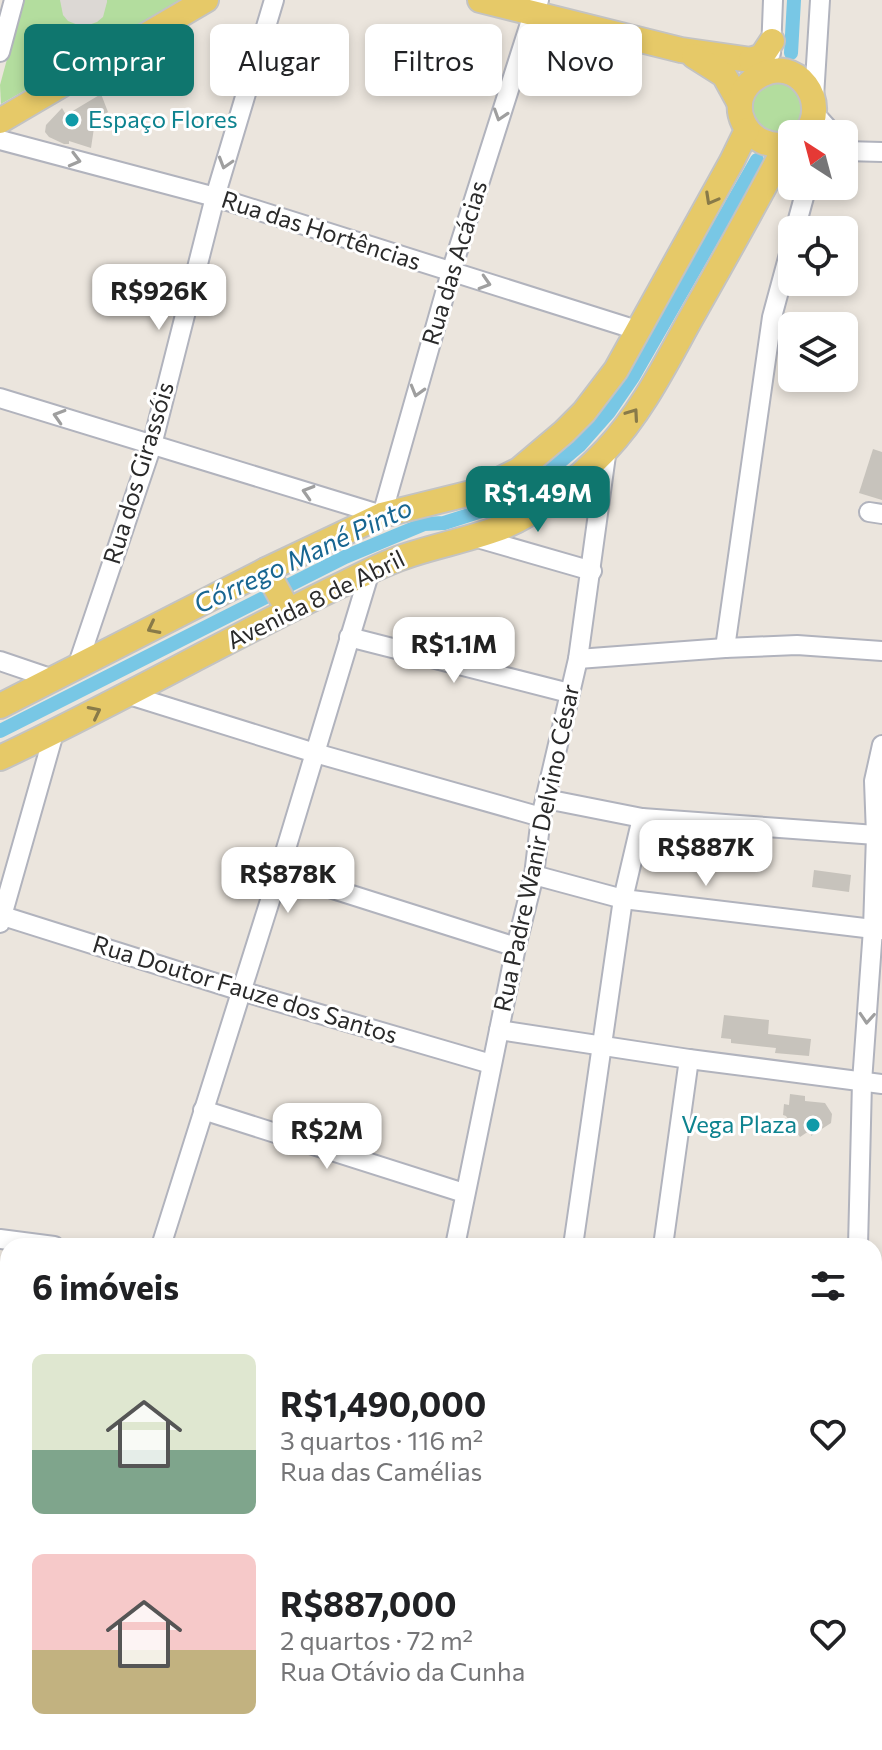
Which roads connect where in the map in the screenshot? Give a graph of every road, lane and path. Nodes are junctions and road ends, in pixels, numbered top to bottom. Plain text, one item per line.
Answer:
1 (14, 0) edge
2 (274, 0) edge
3 (480, 0) edge
4 (773, 0) edge
5 (820, 0) edge
6 (200, 2) edge
7 (536, 7) edge
8 (772, 41) joint
9 (681, 50) junction
10 (0, 52) edge
11 (762, 68) junction
12 (740, 104) junction
13 (806, 120) edge
14 (807, 120) edge
15 (0, 121) edge
16 (747, 130) junction
17 (0, 140) edge
18 (778, 142) edge
19 (858, 150) edge
20 (882, 152) edge
21 (778, 160) edge
22 (215, 197) junction
23 (451, 272) junction
24 (778, 295) edge
25 (640, 331) junction
26 (0, 398) edge
27 (152, 445) junction
28 (607, 448) junction
29 (382, 515) junction
30 (474, 537) junction
31 (370, 571) junction
32 (592, 571) junction
33 (277, 590) junction
34 (349, 637) junction
35 (725, 648) junction
36 (882, 651) edge
37 (578, 659) junction
38 (0, 661) edge
39 (77, 667) junction
40 (53, 679) junction
41 (569, 693) junction
42 (129, 695) junction
43 (0, 706) edge
44 (54, 733) junction
45 (882, 745) edge
46 (315, 753) junction
47 (0, 758) edge
48 (544, 808) junction
49 (642, 818) junction
50 (876, 835) junction
51 (279, 872) junction
52 (534, 875) junction
53 (623, 899) junction
54 (1, 918) edge
55 (878, 929) edge
56 (516, 947) junction
57 (241, 991) junction
58 (499, 1030) junction
59 (601, 1044) junction
60 (689, 1059) junction
61 (491, 1064) junction
62 (862, 1082) junction
63 (882, 1084) edge
64 (203, 1110) junction
65 (464, 1193) junction
66 (163, 1238) edge
67 (456, 1238) edge
68 (574, 1238) edge
69 (664, 1238) edge
70 (858, 1238) edge

1 - 10 street
2 -> 22 street, Rua dos Girassóis
3 - 7 main road
4 - 8 street
5 - 14 street
6 - 15 main road
7 - 9 main road
7 -> 23 street, Rua das Acácias
8 - 11 main road
9 - 11 main road
9 - 12 main road
11 - 12 main road
11 - 13 main road
12 - 16 main road
16 - 18 main road
16 -> 25 main road, Avenida 8 de Abril
17 -> 22 street, Rua das Hortências
19 - 20 street
28 -> 21 main road, Avenida 8 de Abril
22 - 23 street, Rua das Hortências
22 - 27 street, Rua dos Girassóis
23 -> 25 street, Rua das Hortências
23 -> 29 street, Rua das Acácias
24 - 35 street
25 - 29 main road, Avenida 8 de Abril
27 -> 26 street
29 -> 27 street
27 - 39 street, Rua dos Girassóis
28 - 30 main road, Avenida 8 de Abril
28 - 32 street, Rua Padre Wanir Delvino César
29 - 33 main road, Avenida 8 de Abril
30 - 31 main road, Avenida 8 de Abril
30 - 32 street
31 - 33 main road, Avenida 8 de Abril
31 - 34 street
32 - 37 street, Rua Padre Wanir Delvino César
33 -> 39 main road, Avenida 8 de Abril
33 - 42 main road, Avenida 8 de Abril
34 - 41 street
34 - 46 street
35 - 36 street
35 - 37 street
37 - 41 street, Rua Padre Wanir Delvino César
38 - 40 street
39 - 40 main road, Avenida 8 de Abril
40 - 43 main road, Avenida 8 de Abril
41 - 48 street, Rua Padre Wanir Delvino César
44 -> 42 main road, Avenida 8 de Abril
42 - 46 street
44 - 47 main road, Avenida 8 de Abril
44 - 54 street
45 - 50 street
46 - 48 street
46 - 51 street
48 - 49 street
48 - 52 street, Rua Padre Wanir Delvino César
49 - 50 street
49 - 53 street
50 - 55 street
51 - 56 street
51 - 57 street
52 - 53 street
52 - 56 street, Rua Padre Wanir Delvino César
53 - 55 street
53 - 59 street
54 - 57 street, Rua Doutor Fauze dos Santos
55 -> 62 street
56 - 58 street, Rua Padre Wanir Delvino César
57 - 61 street, Rua Doutor Fauze dos Santos
57 - 64 street
58 - 59 street
58 - 61 street, Rua Padre Wanir Delvino César
59 - 60 street
59 - 68 street
60 - 62 street
60 - 69 street
61 - 65 street, Rua Padre Wanir Delvino César
62 - 63 street
62 - 70 street
64 - 65 street
64 - 66 street
65 - 67 street, Rua Padre Wanir Delvino César

